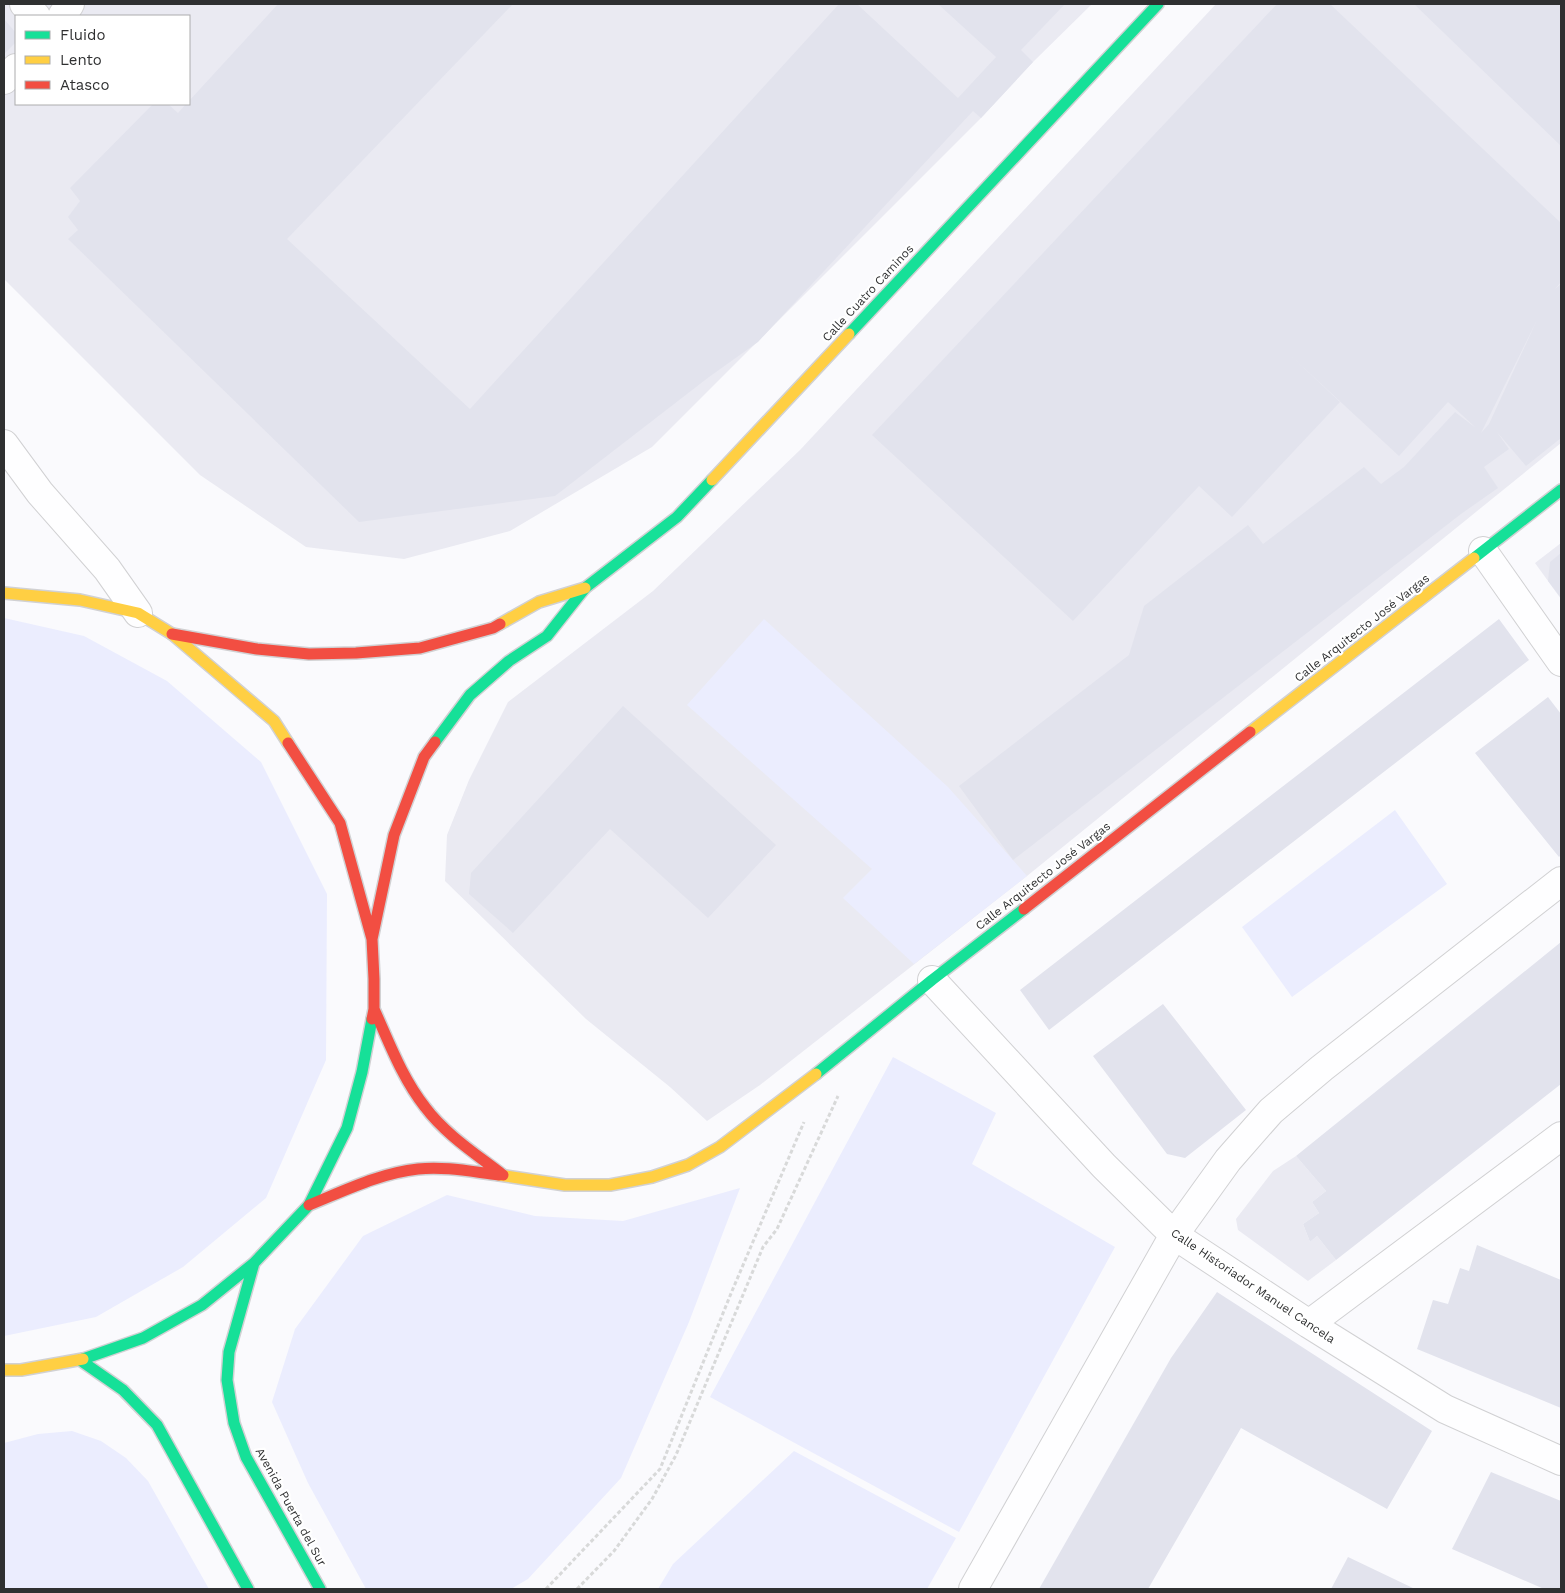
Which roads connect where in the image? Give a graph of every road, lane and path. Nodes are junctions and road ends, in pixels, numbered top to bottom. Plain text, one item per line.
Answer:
1 (24, 4) edge
2 (70, 4) edge
3 (1158, 4) edge
4 (35, 15) edge
5 (63, 15) edge
6 (15, 69) edge
7 (4, 80) edge
8 (4, 444) edge
9 (1561, 490) edge
10 (1483, 551) junction
11 (585, 588) junction
12 (4, 594) edge
13 (138, 614) junction
14 (172, 634) junction
15 (1561, 662) edge
16 (1561, 881) edge
17 (372, 939) junction
18 (932, 980) junction
19 (374, 1009) junction
20 (839, 1095) dead end
21 (806, 1118) dead end
22 (1561, 1136) edge
23 (503, 1175) junction
24 (309, 1205) junction
25 (1174, 1235) junction
26 (254, 1263) junction
27 (1309, 1324) junction
28 (80, 1360) junction
29 (4, 1370) edge
30 (21, 1370) junction
31 (4, 1380) edge
32 (1561, 1461) edge
33 (248, 1589) edge
34 (320, 1589) edge
35 (546, 1589) edge
36 (577, 1589) edge
37 (973, 1589) edge

1 - 4 street
2 - 5 street
3 - 11 main road, Calle Cuatro Caminos
6 - 7 street
8 - 13 street
9 - 10 main road, Calle Arquitecto José Vargas
10 - 15 street
10 - 18 main road, Calle Arquitecto José Vargas
11 - 14 main road, Calle Cuatro Caminos
11 - 17 main road, Calle Cuatro Caminos
12 - 13 main road
13 - 14 main road
14 - 17 main road
16 - 25 street
17 - 19 main road
18 - 23 main road, Calle Arquitecto José Vargas
18 - 25 street, Calle Historiador Manuel Cancela
19 - 23 main road, Calle Arquitecto José Vargas
19 - 24 main road
20 - 36 path
21 - 35 path
22 - 27 street
23 - 24 main road, Calle Arquitecto José Vargas
24 - 26 main road
25 - 27 street, Calle Historiador Manuel Cancela
25 - 37 street
26 - 28 main road
26 - 34 main road, Avenida Puerta del Sur
27 - 32 street, Calle Historiador Manuel Cancela
28 - 30 main road
28 - 33 main road
29 - 30 main road
30 - 31 main road

